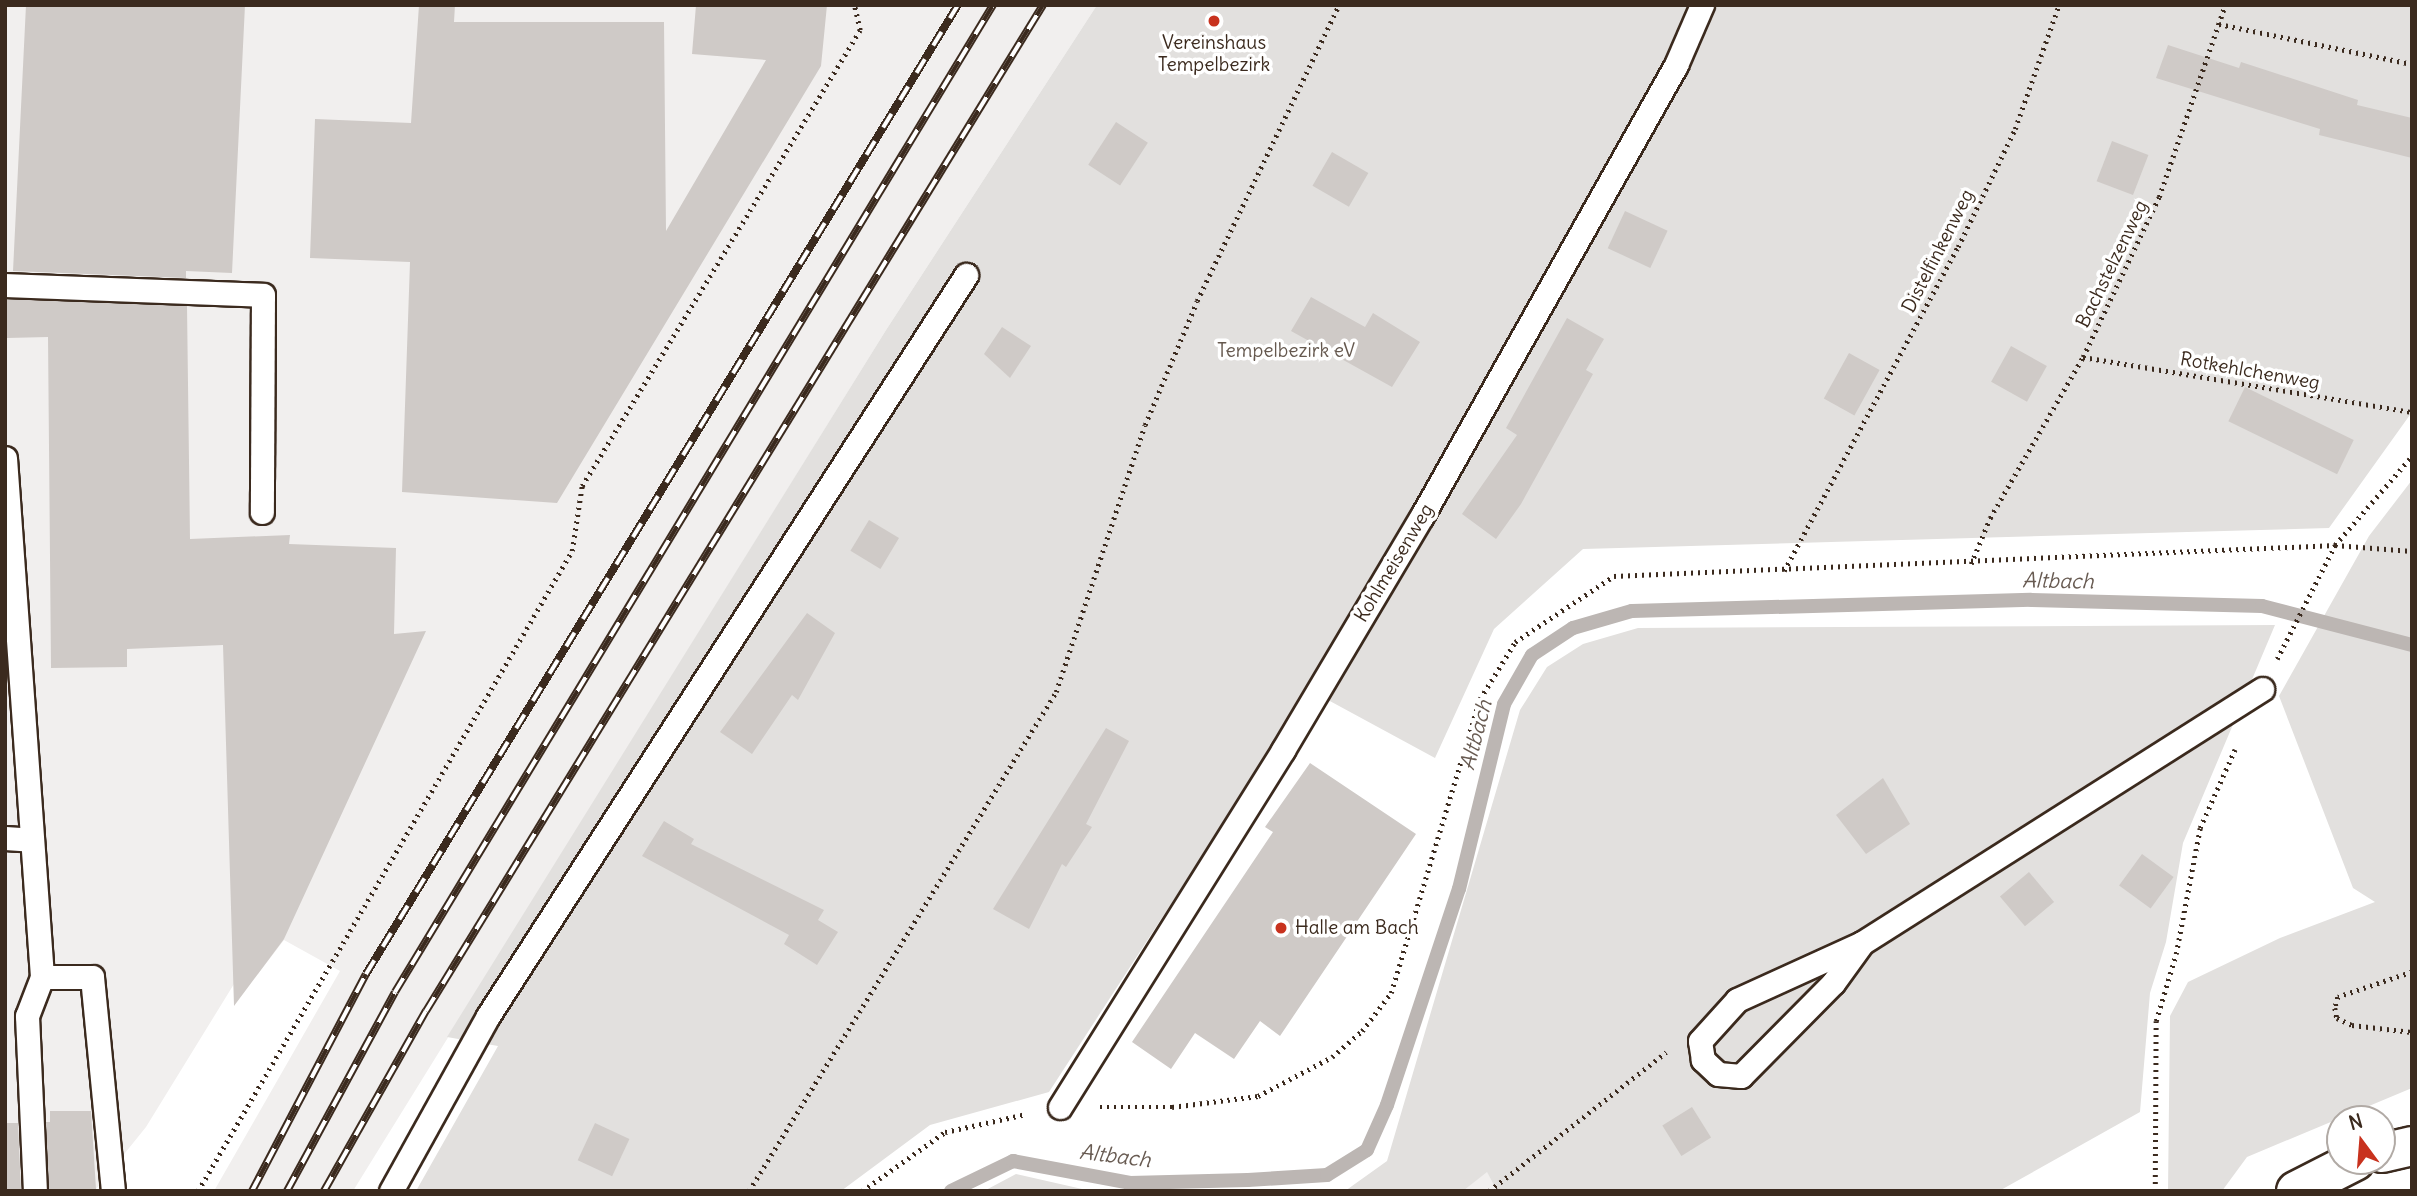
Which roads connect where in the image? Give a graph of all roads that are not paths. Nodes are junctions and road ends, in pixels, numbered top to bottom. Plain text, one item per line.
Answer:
1 (1702, 5) edge
2 (966, 275) dead end
3 (5, 285) edge
4 (5, 457) edge
5 (262, 512) dead end
6 (2262, 689) road end
7 (5, 838) edge
8 (31, 839) junction
9 (1862, 943) junction
10 (42, 977) junction
11 (1060, 1107) road end
12 (2327, 1175) edge
13 (35, 1191) edge
14 (113, 1191) edge
15 (391, 1191) edge
16 (2296, 1191) edge

1 - 11 lane, Kohlmeisenweg
2 - 15 lane
3 - 5 lane
4 - 8 lane
6 - 9 lane
7 - 8 lane
8 - 10 lane
9 - 9 lane
10 - 13 lane
10 - 14 lane
12 - 16 street

